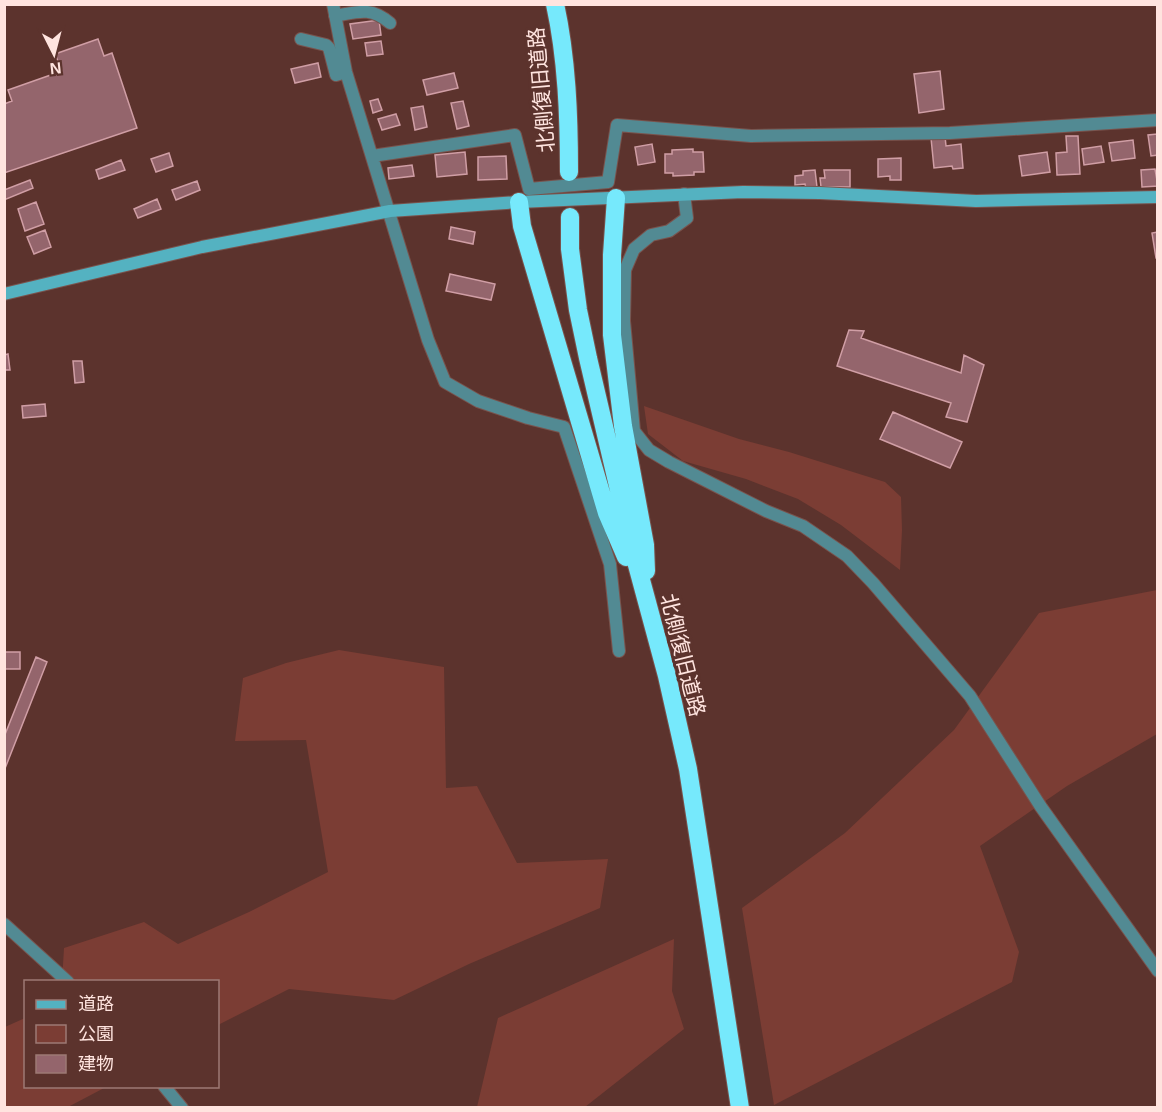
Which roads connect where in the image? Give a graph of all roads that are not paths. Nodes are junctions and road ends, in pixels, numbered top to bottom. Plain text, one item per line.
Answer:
1 (555, 4) edge
2 (334, 10) edge
3 (390, 23) dead end
4 (301, 39) dead end
5 (346, 72) junction
6 (1158, 120) edge
7 (372, 156) junction
8 (569, 172) dead end
9 (684, 194) junction
10 (1158, 197) edge
11 (615, 198) junction
12 (519, 202) junction
13 (390, 211) junction
14 (570, 218) dead end
15 (4, 294) edge
16 (649, 608) junction
17 (619, 651) dead end
18 (4, 924) edge
19 (1158, 971) edge
20 (67, 980) edge
21 (166, 1088) edge
22 (182, 1107) edge
23 (740, 1107) edge

1 - 8 highway, 北側復旧道路
2 - 3 street
2 - 5 street
4 - 5 street
5 - 7 street
6 - 7 street
7 - 13 street
9 - 10 street
9 - 11 street
9 - 19 street
11 - 12 street
11 - 16 highway
12 - 13 street
12 - 16 highway
13 - 15 street
13 - 17 street
14 - 16 highway, 北側復旧道路
16 - 23 highway, 北側復旧道路
18 - 20 street
21 - 22 street

